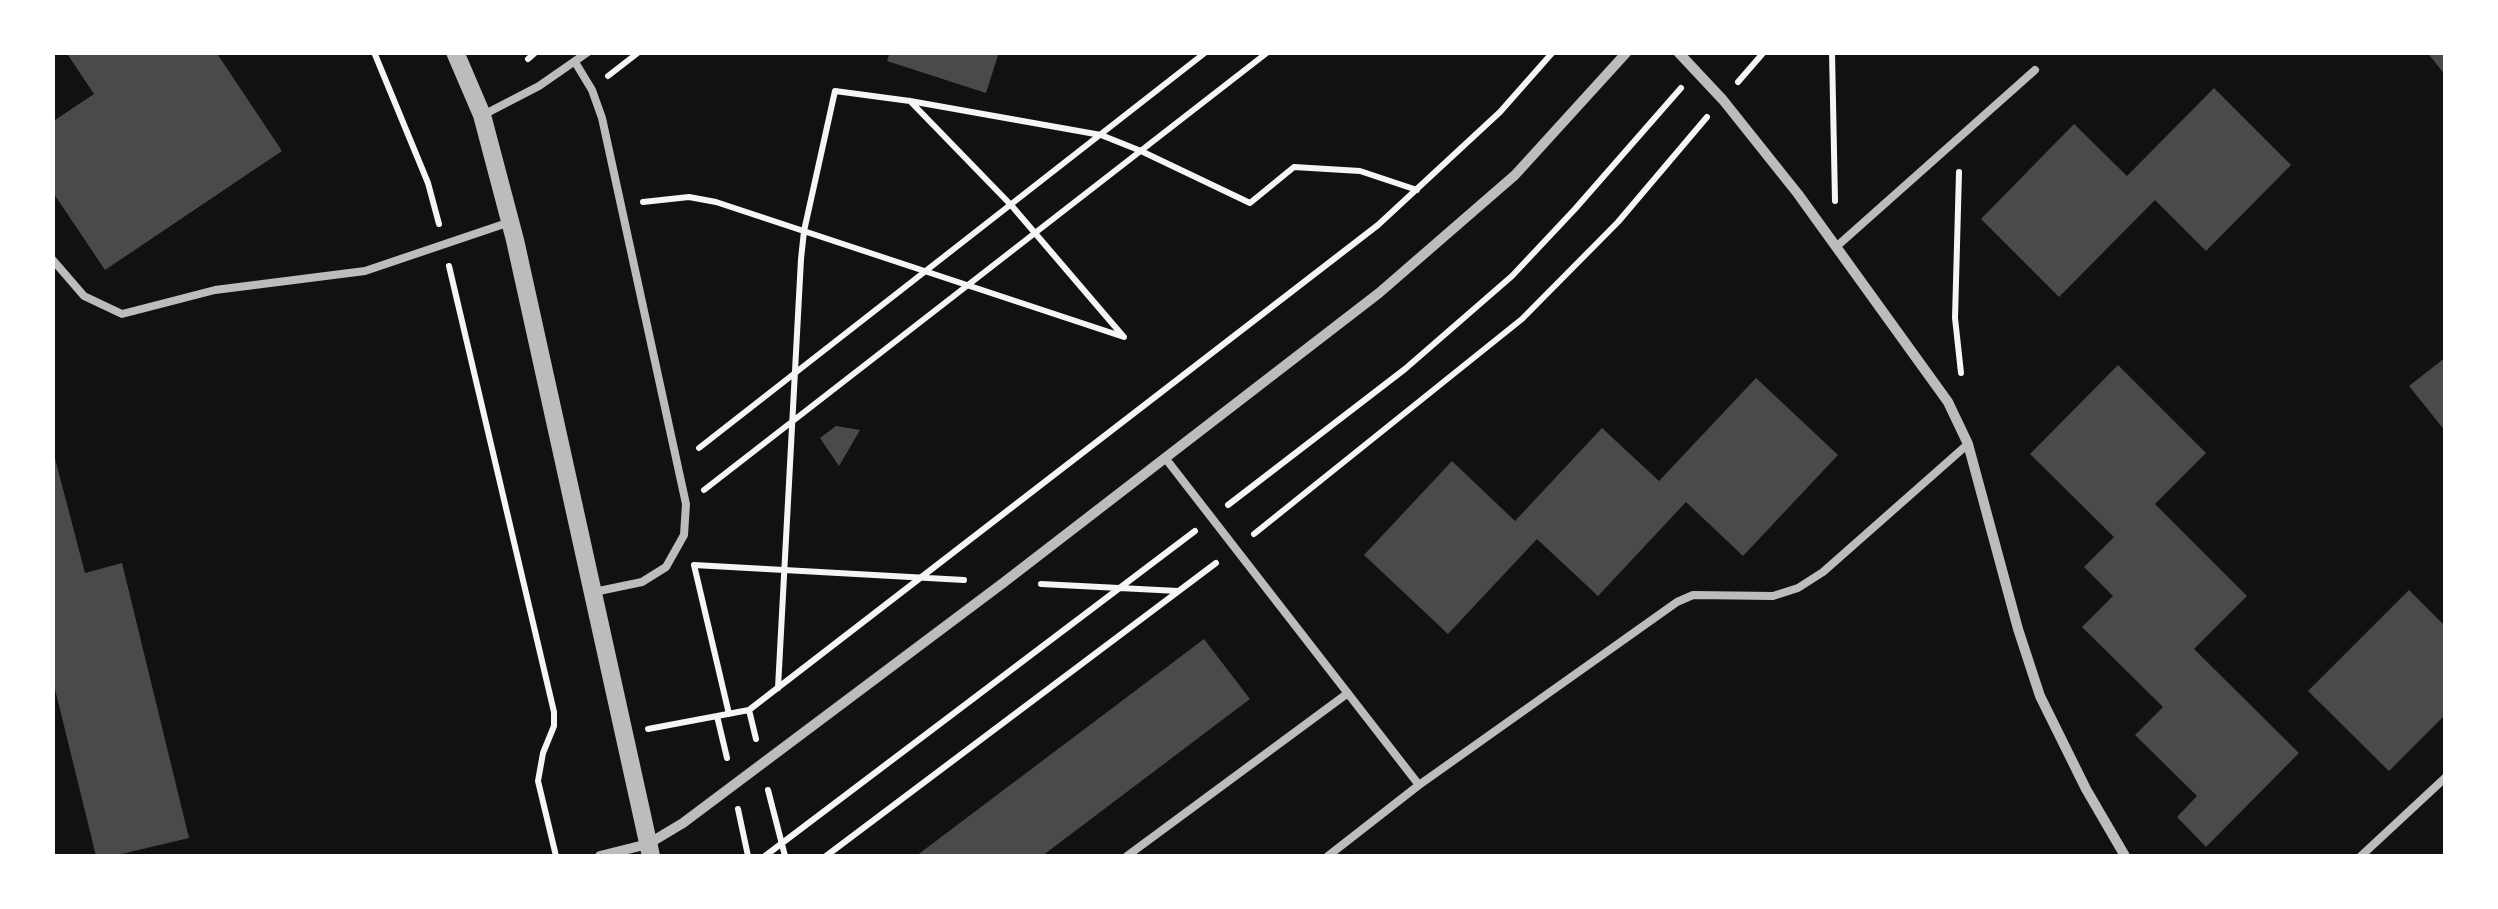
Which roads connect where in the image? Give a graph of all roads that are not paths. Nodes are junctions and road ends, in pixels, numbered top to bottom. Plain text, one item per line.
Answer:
1 (455, 52) edge
2 (588, 52) edge
3 (1627, 52) edge
4 (1678, 52) edge
5 (575, 62) junction
6 (2035, 70) dead end
7 (482, 115) junction
8 (510, 222) junction
9 (1836, 247) junction
10 (52, 259) edge
11 (1968, 444) junction
12 (1166, 459) junction
13 (594, 592) junction
14 (1348, 693) junction
15 (2446, 777) edge
16 (1419, 785) junction
17 (649, 850) edge
18 (600, 856) edge
19 (1126, 856) edge
20 (1328, 856) edge
21 (2125, 856) edge
22 (2361, 856) edge

1 - 7 street
2 - 5 lane
3 - 12 street
4 - 9 street
5 - 7 lane
5 - 13 lane
6 - 9 lane
7 - 8 street
8 - 10 lane
8 - 13 street
9 - 11 street
11 - 16 lane
11 - 21 street
12 - 14 lane
12 - 17 street
13 - 17 street
14 - 16 lane
14 - 19 lane
15 - 22 lane
16 - 20 lane
17 - 18 street

